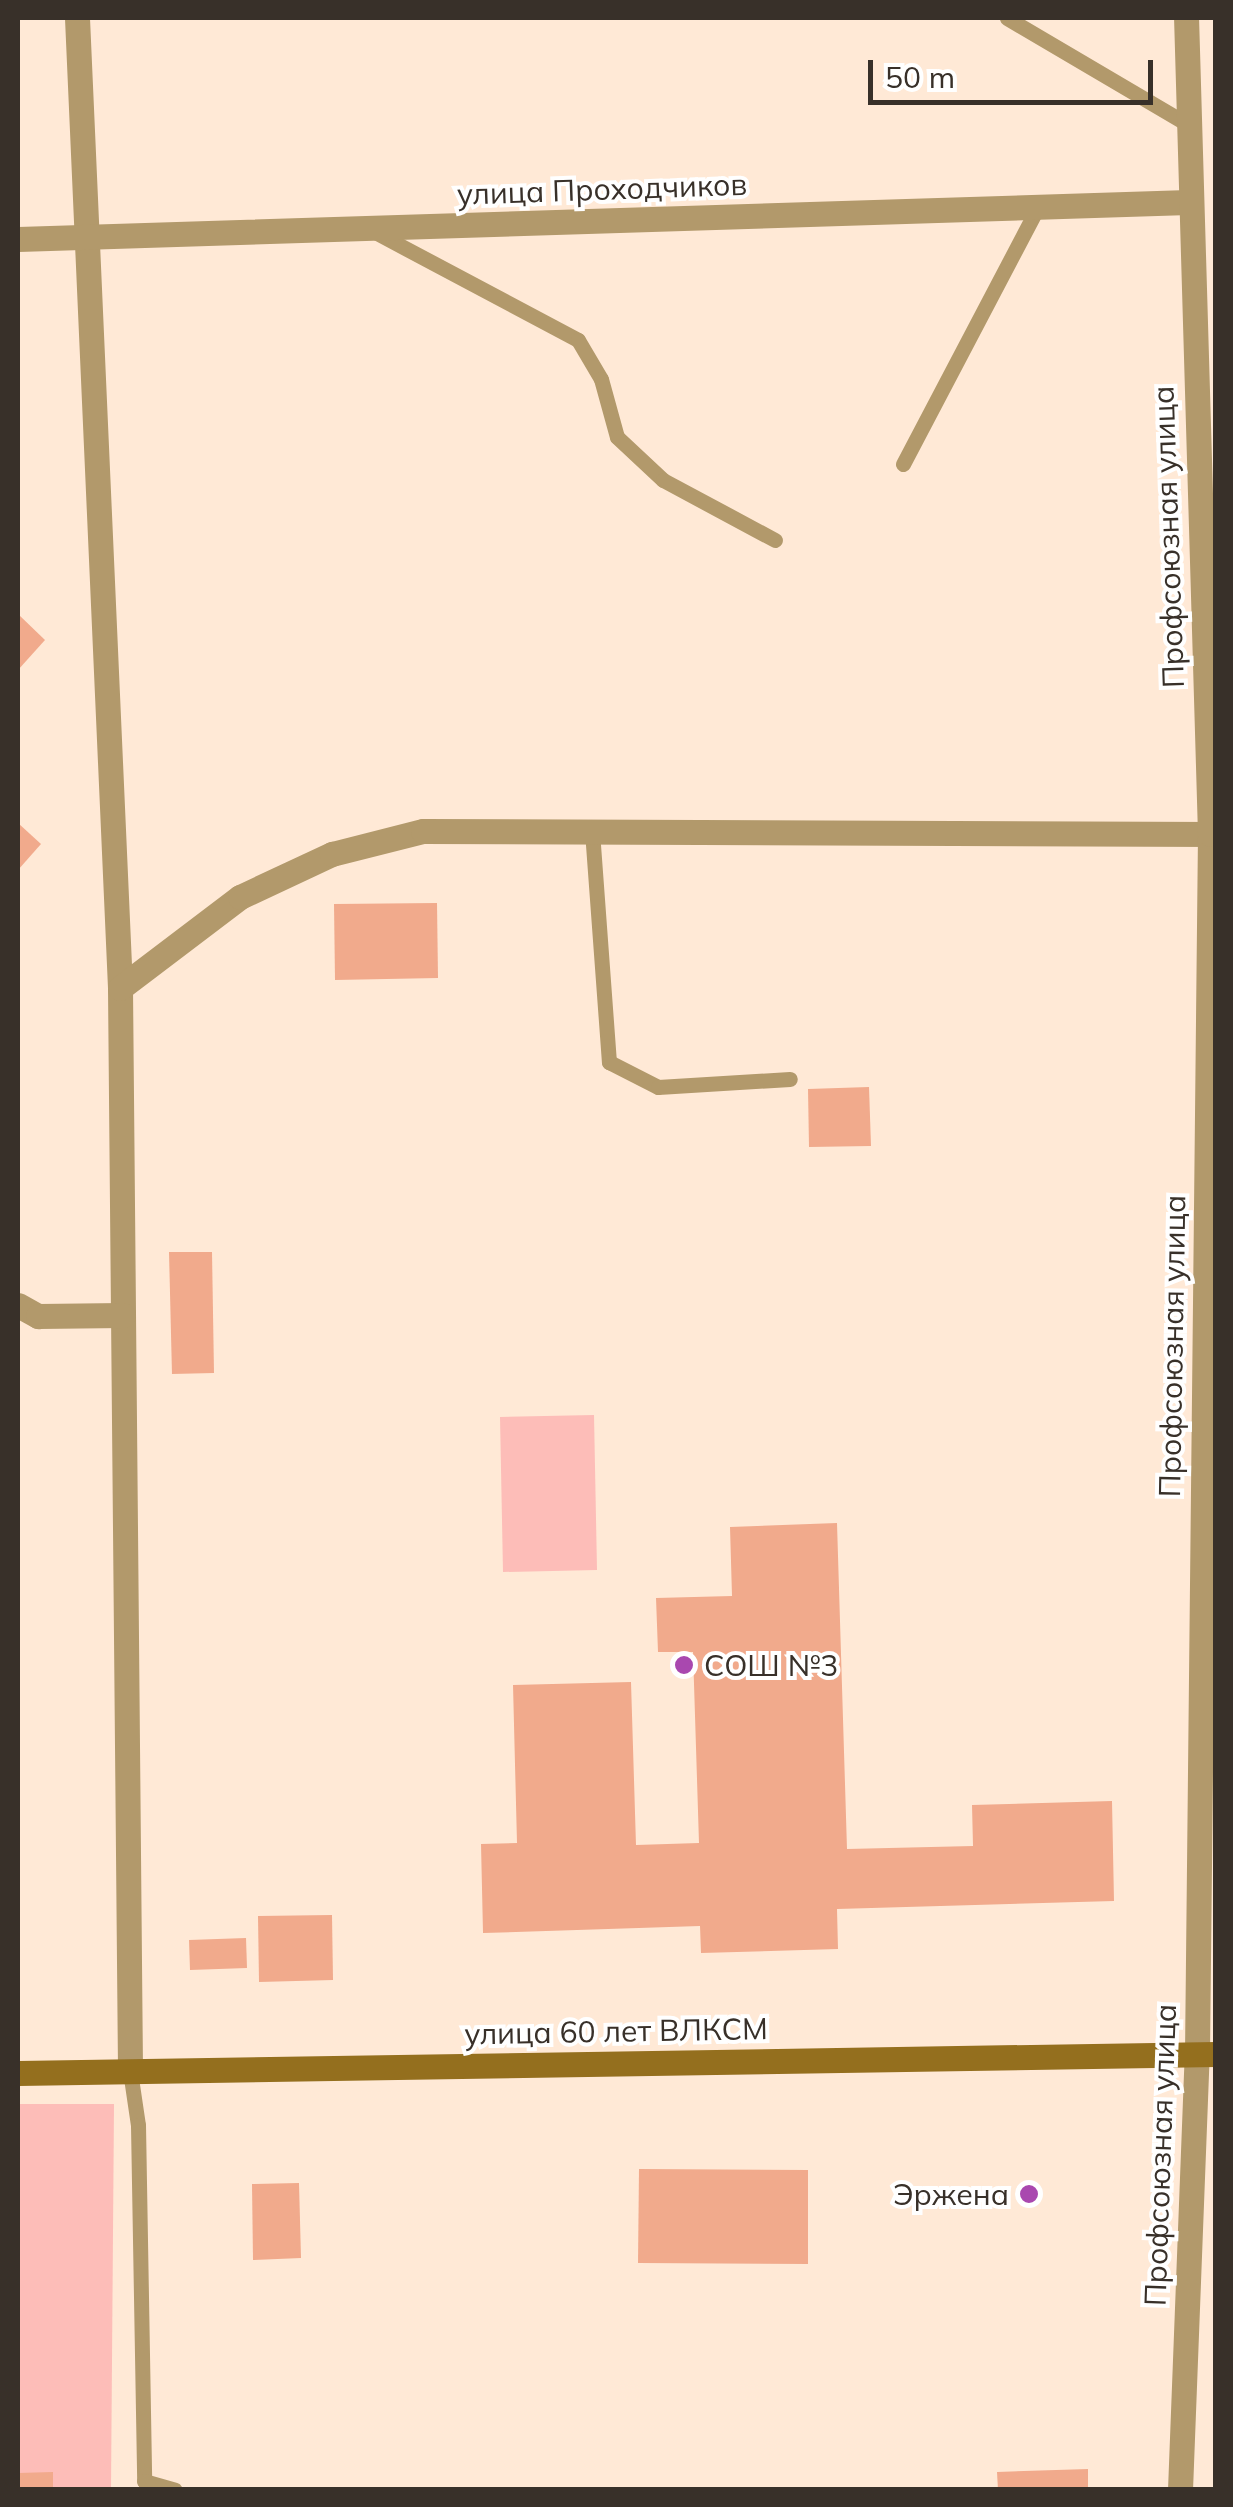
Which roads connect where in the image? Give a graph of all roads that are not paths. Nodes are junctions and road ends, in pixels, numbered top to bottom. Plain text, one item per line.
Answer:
1 (78, 18) edge
2 (1008, 18) edge
3 (1186, 18) edge
4 (1188, 124) junction
5 (1188, 202) junction
6 (1038, 208) junction
7 (369, 229) junction
8 (85, 238) junction
9 (18, 239) edge
10 (903, 464) dead end
11 (775, 540) dead end
12 (592, 832) junction
13 (1213, 834) edge
14 (120, 988) junction
15 (790, 1079) dead end
16 (18, 1305) edge
17 (123, 1314) junction
18 (1206, 2054) edge
19 (130, 2070) junction
20 (18, 2073) edge
21 (175, 2490) edge
22 (1180, 2490) edge

1 - 8 street
2 - 4 lane
3 - 4 street, Профсоюзная улица
4 - 5 street, Профсоюзная улица
5 - 6 street, улица Проходчиков
5 - 13 street, Профсоюзная улица
6 - 7 street, улица Проходчиков
6 - 10 lane
7 - 8 street, улица Проходчиков
7 - 11 lane
8 - 9 street, улица Проходчиков
8 - 14 street
12 - 13 street
12 - 14 street
12 - 15 lane
13 - 18 street, Профсоюзная улица
14 - 17 street
16 - 17 street
17 - 19 street
18 - 19 street, улица 60 лет ВЛКСМ
18 - 22 street, Профсоюзная улица
19 - 20 street, улица 60 лет ВЛКСМ
19 - 21 lane

